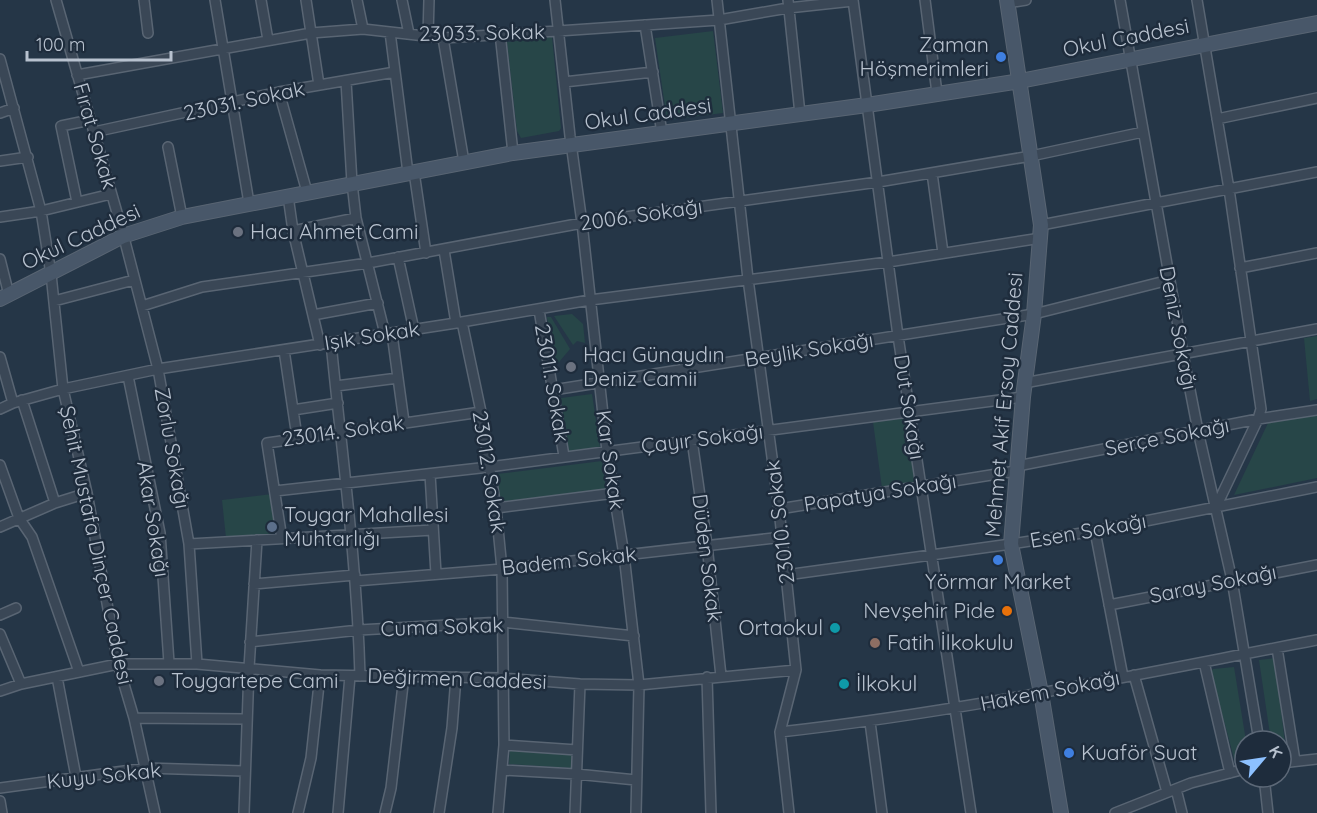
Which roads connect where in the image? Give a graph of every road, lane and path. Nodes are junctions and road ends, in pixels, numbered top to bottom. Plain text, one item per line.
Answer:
1 (56, 0) edge
2 (144, 0) edge
3 (215, 0) edge
4 (261, 0) edge
5 (306, 0) edge
6 (357, 0) edge
7 (402, 0) edge
8 (429, 0) edge
9 (555, 0) edge
10 (717, 0) edge
11 (853, 0) edge
12 (925, 0) edge
13 (1026, 0) edge
14 (1120, 0) edge
15 (1197, 0) edge
16 (1007, 2) edge
17 (788, 4) edge
18 (719, 20) junction
19 (1317, 23) edge
20 (645, 25) junction
21 (363, 30) junction
22 (558, 31) junction
23 (390, 32) junction
24 (148, 33) dead end
25 (311, 33) junction
26 (500, 33) junction
27 (409, 34) junction
28 (428, 36) junction
29 (444, 38) junction
30 (268, 40) junction
31 (1204, 44) junction
32 (224, 50) junction
33 (0, 58) edge
34 (1130, 58) junction
35 (395, 72) junction
36 (653, 72) junction
37 (77, 75) junction
38 (346, 81) junction
39 (1020, 81) junction
40 (564, 82) junction
41 (319, 85) junction
42 (279, 92) junction
43 (938, 93) junction
44 (1317, 98) edge
45 (233, 103) junction
46 (867, 105) junction
47 (14, 108) junction
48 (0, 113) edge
49 (800, 114) junction
50 (1217, 118) junction
51 (90, 120) junction
52 (730, 123) junction
53 (94, 132) junction
54 (1143, 132) junction
55 (662, 133) junction
56 (571, 145) junction
57 (168, 147) dead end
58 (513, 153) junction
59 (1031, 156) junction
60 (28, 157) junction
61 (0, 161) edge
62 (464, 162) junction
63 (411, 172) junction
64 (932, 172) junction
65 (1317, 172) edge
66 (878, 182) junction
67 (352, 183) junction
68 (1229, 189) junction
69 (307, 192) junction
70 (111, 194) junction
71 (288, 196) junction
72 (77, 202) junction
73 (739, 202) junction
74 (1155, 202) junction
75 (249, 203) junction
76 (41, 211) junction
77 (0, 217) edge
78 (182, 217) junction
79 (356, 218) junction
80 (582, 223) junction
81 (293, 231) junction
82 (1041, 231) junction
83 (123, 236) junction
84 (444, 250) junction
85 (426, 253) junction
86 (943, 253) junction
87 (1317, 253) edge
88 (398, 257) junction
89 (888, 262) junction
90 (368, 263) junction
91 (1, 265) edge
92 (1240, 268) junction
93 (303, 272) junction
94 (51, 274) junction
95 (747, 279) junction
96 (134, 280) junction
97 (1169, 280) junction
98 (4, 297) edge
99 (590, 300) junction
100 (54, 301) junction
101 (378, 303) junction
102 (142, 306) junction
103 (539, 310) junction
104 (1034, 314) junction
105 (313, 315) junction
106 (459, 323) junction
107 (1317, 329) edge
108 (414, 330) junction
109 (389, 334) junction
110 (898, 336) junction
111 (1251, 341) junction
112 (331, 343) junction
113 (320, 345) junction
114 (284, 350) junction
115 (1183, 354) junction
116 (0, 357) edge
117 (758, 357) junction
118 (158, 369) junction
119 (128, 376) junction
120 (398, 378) junction
121 (599, 383) junction
122 (336, 386) junction
123 (63, 389) junction
124 (553, 390) junction
125 (1024, 390) junction
126 (17, 401) junction
127 (338, 403) junction
128 (0, 409) edge
129 (293, 410) junction
130 (1317, 410) edge
131 (481, 412) junction
132 (910, 412) junction
133 (1258, 419) junction
134 (404, 422) junction
135 (768, 430) junction
136 (340, 431) junction
137 (1198, 431) junction
138 (297, 437) junction
139 (692, 440) junction
140 (607, 451) junction
141 (564, 456) junction
142 (0, 465) edge
143 (489, 467) junction
144 (1017, 468) junction
145 (430, 474) junction
146 (346, 483) junction
147 (922, 486) junction
148 (1317, 487) edge
149 (275, 491) junction
150 (87, 493) junction
151 (615, 493) junction
152 (55, 503) junction
153 (1216, 507) junction
154 (496, 508) junction
155 (780, 509) junction
156 (19, 518) junction
157 (0, 527) edge
158 (433, 531) junction
159 (1095, 531) junction
160 (351, 535) junction
161 (783, 537) junction
162 (282, 539) junction
163 (257, 540) junction
164 (189, 544) junction
165 (1011, 544) junction
166 (707, 545) junction
167 (931, 554) junction
168 (624, 555) junction
169 (1317, 565) edge
170 (502, 569) junction
171 (436, 574) junction
172 (786, 575) junction
173 (355, 578) junction
174 (1232, 580) junction
175 (254, 584) junction
176 (1109, 605) junction
177 (15, 608) dead end
178 (0, 615) edge
179 (502, 622) junction
180 (359, 630) junction
181 (0, 634) edge
182 (634, 636) junction
183 (1317, 640) edge
184 (250, 642) junction
185 (1277, 648) junction
186 (1245, 654) junction
187 (1204, 662) junction
188 (169, 663) junction
189 (118, 664) junction
190 (197, 664) junction
191 (249, 668) junction
192 (796, 670) junction
193 (79, 672) junction
194 (320, 675) junction
195 (1134, 675) junction
196 (355, 676) junction
197 (404, 676) junction
198 (721, 676) junction
199 (57, 677) junction
200 (456, 677) junction
201 (707, 677) junction
202 (1123, 677) junction
203 (502, 678) junction
204 (21, 684) junction
205 (580, 684) junction
206 (639, 685) junction
207 (0, 691) edge
208 (1041, 693) junction
209 (955, 709) junction
210 (134, 718) junction
211 (247, 719) junction
212 (870, 722) junction
213 (1256, 729) edge
214 (780, 732) junction
215 (504, 745) junction
216 (577, 750) junction
217 (1317, 759) edge
218 (1295, 761) joint
219 (146, 768) junction
220 (502, 770) junction
221 (244, 771) junction
222 (1233, 772) edge
223 (1230, 773) junction
224 (576, 774) junction
225 (76, 777) junction
226 (636, 780) junction
227 (0, 788) edge
228 (1265, 789) edge
229 (1172, 790) junction
230 (0, 801) edge
231 (1136, 809) edge
232 (2, 813) edge
233 (155, 813) edge
234 (244, 813) edge
235 (298, 813) edge
236 (338, 813) edge
237 (385, 813) edge
238 (439, 813) edge
239 (498, 813) edge
240 (575, 813) edge
241 (636, 813) edge
242 (711, 813) edge
243 (789, 813) edge
244 (882, 813) edge
245 (971, 813) edge
246 (1061, 813) edge
247 (1114, 813) edge
248 (1182, 813) edge
249 (1268, 813) edge

1 - 37 street, Fırat Sokak
2 - 24 street
3 - 32 street
4 - 30 street
5 - 25 street
6 - 21 street
7 - 27 street
8 - 28 street
9 - 22 street, Kar Sokak
10 - 18 street, 23010. Sokak
11 - 17 street, 23033. Sokak
11 - 46 street, Dut Sokağı
12 - 43 street
13 - 16 street
14 - 34 street, Deniz Sokağı
15 - 31 street
16 - 39 main road, Mehmet Akif Ersoy Caddesi
17 - 18 street, 23033. Sokak
17 - 49 street
18 - 20 street, 23033. Sokak
18 - 52 street, 23010. Sokak
19 - 31 main road, Okul Caddesi
20 - 22 street, 23033. Sokak
20 - 36 street
21 - 23 street, 23033. Sokak
21 - 25 street, 23033. Sokak
22 - 26 street, 23033. Sokak
22 - 40 street, Kar Sokak
23 - 27 street, 23033. Sokak
23 - 35 street
25 - 30 street, 23033. Sokak
25 - 41 street
26 - 29 street, 23033. Sokak
26 - 58 street
27 - 28 street, 23033. Sokak
28 - 29 street, 23033. Sokak
29 - 62 street
30 - 32 street, 23033. Sokak
31 - 34 main road, Okul Caddesi
31 - 50 street
32 - 37 street, 23033. Sokak
32 - 45 street
33 - 47 street, Şehit Mustafa Dinçer Caddesi
34 - 39 main road, Okul Caddesi
34 - 54 street, Deniz Sokağı
35 - 38 street, 23031. Sokak
35 - 63 street
36 - 40 street
36 - 55 street
37 - 51 street, Fırat Sokak
38 - 41 street, 23031. Sokak
38 - 67 street
39 - 43 main road, Okul Caddesi
39 - 59 main road, Mehmet Akif Ersoy Caddesi
40 - 56 street, Kar Sokak
41 - 42 street, 23031. Sokak
42 - 45 street, 23031. Sokak
42 - 69 street
43 - 46 main road, Okul Caddesi
44 - 50 street
45 - 53 street, 23031. Sokak
45 - 75 street
46 - 49 main road, Okul Caddesi
46 - 66 street, Dut Sokağı
47 - 48 street
47 - 60 street, Şehit Mustafa Dinçer Caddesi
49 - 52 main road, Okul Caddesi
50 - 68 street
51 - 53 street, Fırat Sokak
51 - 72 street
52 - 55 main road, Okul Caddesi
52 - 73 street, 23010. Sokak
53 - 70 street, Fırat Sokak
54 - 59 street, 2006. Sokağı
54 - 74 street, Deniz Sokağı
55 - 56 main road, Okul Caddesi
56 - 58 main road, Okul Caddesi
56 - 80 street, Kar Sokak
57 - 78 street
58 - 62 main road, Okul Caddesi
59 - 64 street, 2006. Sokağı
59 - 82 main road, Mehmet Akif Ersoy Caddesi
60 - 61 street
60 - 76 street, Şehit Mustafa Dinçer Caddesi
62 - 63 main road, Okul Caddesi
63 - 67 main road, Okul Caddesi
63 - 85 street
64 - 66 street, 2006. Sokağı
64 - 86 street
65 - 68 street, Işık Sokak
66 - 73 street, 2006. Sokağı
66 - 89 street, Dut Sokağı
67 - 69 main road, Okul Caddesi
67 - 79 street
68 - 74 street, Işık Sokak
68 - 92 street
69 - 71 main road, Okul Caddesi
70 - 72 street
70 - 83 street, Fırat Sokak
71 - 75 main road, Okul Caddesi
71 - 81 street
72 - 76 street
73 - 80 street, 2006. Sokağı
73 - 95 street, 23010. Sokak
74 - 82 street, Işık Sokak
74 - 97 street, Deniz Sokağı
75 - 78 main road, Okul Caddesi
76 - 77 street
76 - 94 street, Şehit Mustafa Dinçer Caddesi
78 - 83 main road, Okul Caddesi
79 - 81 street
79 - 90 street
80 - 84 street, 2006. Sokağı
80 - 99 street, Kar Sokak
81 - 93 street
82 - 86 street, Işık Sokak
82 - 104 main road, Mehmet Akif Ersoy Caddesi
83 - 94 main road, Okul Caddesi
83 - 96 street, Zorlu Sokağı
84 - 85 street, 2006. Sokağı
84 - 106 street, 23012. Sokak
85 - 88 street, 2006. Sokağı
86 - 89 street, Işık Sokak
87 - 92 street
88 - 90 street, 2006. Sokağı
88 - 108 street
89 - 95 street, Işık Sokak
89 - 110 street, Dut Sokağı
90 - 93 street, 2006. Sokağı
90 - 101 street
91 - 98 street
92 - 111 street
93 - 102 street, 2006. Sokağı
93 - 105 street
94 - 98 main road, Okul Caddesi
94 - 100 street, Şehit Mustafa Dinçer Caddesi
95 - 99 street, Işık Sokak
95 - 117 street, 23010. Sokak
96 - 100 street
96 - 102 street, Zorlu Sokağı
97 - 104 street, Beylik Sokağı
97 - 115 street, Deniz Sokağı
99 - 103 street, Işık Sokak
99 - 121 street, Kar Sokak
100 - 123 street, Şehit Mustafa Dinçer Caddesi
101 - 105 street
101 - 109 street
102 - 118 street, Zorlu Sokağı
103 - 106 street, Işık Sokak
103 - 124 street, 23011. Sokak
104 - 110 street, Beylik Sokağı
104 - 125 main road, Mehmet Akif Ersoy Caddesi
105 - 113 street
106 - 108 street, Işık Sokak
106 - 131 street, 23012. Sokak
107 - 111 street, Çayır Sokağı
108 - 109 street, Işık Sokak
109 - 112 street, Işık Sokak
109 - 120 street
110 - 117 street, Beylik Sokağı
110 - 132 street, Dut Sokağı
111 - 115 street, Çayır Sokağı
111 - 133 street
112 - 113 street, Işık Sokak
112 - 122 street
113 - 114 street, Işık Sokak
114 - 118 street, Işık Sokak
114 - 129 street
115 - 125 street, Çayır Sokağı
115 - 137 street, Deniz Sokağı
116 - 126 street
117 - 121 street, Beylik Sokağı
117 - 135 street, 23010. Sokak
118 - 119 street, Işık Sokak
118 - 164 street, Zorlu Sokağı
119 - 123 street, Işık Sokak
119 - 188 street, Akar Sokağı
120 - 122 street
120 - 134 street
121 - 124 street, Beylik Sokağı
121 - 140 street, Kar Sokak
122 - 127 street
123 - 126 street, Işık Sokak
123 - 150 street, Şehit Mustafa Dinçer Caddesi
124 - 141 street, 23011. Sokak
125 - 132 street, Çayır Sokağı
125 - 144 main road, Mehmet Akif Ersoy Caddesi
126 - 128 street, Işık Sokak
126 - 152 street
127 - 129 street
127 - 136 street
129 - 138 street
130 - 133 street, Serçe Sokağı
131 - 134 street, 23014. Sokak
131 - 143 street, 23012. Sokak
132 - 135 street, Çayır Sokağı
132 - 147 street, Dut Sokağı
133 - 137 street, Serçe Sokağı
133 - 153 street
134 - 136 street, 23014. Sokak
135 - 139 street, Çayır Sokağı
135 - 155 street, 23010. Sokak
136 - 138 street, 23014. Sokak
136 - 146 street
137 - 144 street, Serçe Sokağı
137 - 153 street, Deniz Sokağı
138 - 149 street, 23014. Sokak
139 - 140 street, Çayır Sokağı
139 - 166 street, Düden Sokak
140 - 141 street, Çayır Sokağı
140 - 151 street, Kar Sokak
141 - 143 street, Çayır Sokağı
142 - 156 street
143 - 145 street, Çayır Sokağı
143 - 154 street, 23012. Sokak
144 - 147 street, Papatya Sokağı
144 - 165 main road, Mehmet Akif Ersoy Caddesi
145 - 146 street, Çayır Sokağı
145 - 158 street
146 - 149 street, Çayır Sokağı
146 - 160 street
147 - 155 street, Papatya Sokağı
147 - 167 street, Dut Sokağı
148 - 153 street, Esen Sokağı
149 - 162 street, 23014. Sokak
150 - 152 street
150 - 189 street, Şehit Mustafa Dinçer Caddesi
151 - 154 street
151 - 168 street, Kar Sokak
152 - 156 street
153 - 159 street, Esen Sokağı
153 - 174 street, Deniz Sokağı
154 - 170 street, 23012. Sokak
155 - 161 street, 23010. Sokak
156 - 157 street
156 - 193 street
158 - 160 street
158 - 171 street
159 - 165 street, Esen Sokağı
159 - 176 street
160 - 162 street
160 - 173 street
161 - 166 street, Badem Sokak
161 - 172 street, 23010. Sokak
162 - 163 street
163 - 164 street
163 - 175 street
164 - 190 street, Zorlu Sokağı
165 - 167 street, Esen Sokağı
165 - 208 main road, Mehmet Akif Ersoy Caddesi
166 - 168 street, Badem Sokak
166 - 198 street, Düden Sokak
167 - 172 street, Esen Sokağı
167 - 209 street, Dut Sokağı
168 - 170 street, Badem Sokak
168 - 182 street, Kar Sokak
169 - 174 street, Saray Sokağı
170 - 171 street, Badem Sokak
170 - 179 street, 23012. Sokak
171 - 173 street, Badem Sokak
172 - 192 street, 23010. Sokak
173 - 175 street, Badem Sokak
173 - 180 street
174 - 176 street, Saray Sokağı
174 - 186 street, Deniz Sokağı
175 - 184 street
176 - 202 street
177 - 178 street
179 - 180 street, Cuma Sokak
179 - 182 street, Cuma Sokak
179 - 203 street, 23012. Sokak
180 - 184 street, Cuma Sokak
180 - 196 street
181 - 204 street
182 - 206 street, Kar Sokak
183 - 185 street, Hakem Sokağı
184 - 191 street
185 - 186 street, Hakem Sokağı
185 - 218 street
186 - 187 street, Hakem Sokağı
186 - 213 street, Deniz Sokağı
187 - 195 street, Hakem Sokağı
187 - 223 street
188 - 189 street, Değirmen Caddesi
188 - 190 street, Değirmen Caddesi
189 - 193 street, Değirmen Caddesi
189 - 210 street, Şehit Mustafa Dinçer Caddesi
190 - 191 street, Değirmen Caddesi
191 - 194 street, Değirmen Caddesi
191 - 211 street
192 - 198 street, Değirmen Caddesi
192 - 214 street, 23010. Sokak
193 - 199 street, Değirmen Caddesi
194 - 196 street, Değirmen Caddesi
194 - 235 street
195 - 202 street, Hakem Sokağı
195 - 229 street
196 - 197 street, Değirmen Caddesi
196 - 236 street
197 - 200 street, Değirmen Caddesi
197 - 237 street
198 - 201 street, Değirmen Caddesi
199 - 204 street, Değirmen Caddesi
199 - 225 street
200 - 203 street, Değirmen Caddesi
200 - 238 street
201 - 206 street, Değirmen Caddesi
201 - 242 street
202 - 208 street, Hakem Sokağı
203 - 205 street, Değirmen Caddesi
203 - 215 street, 23012. Sokak
204 - 207 street, Değirmen Caddesi
205 - 206 street, Değirmen Caddesi
205 - 216 street
206 - 226 street, Kar Sokak
208 - 209 street, Hakem Sokağı
208 - 246 main road, Mehmet Akif Ersoy Caddesi
209 - 212 street, Hakem Sokağı
209 - 245 street, Dut Sokağı
210 - 211 street
210 - 219 street, Şehit Mustafa Dinçer Caddesi
211 - 221 street
212 - 214 street, Hakem Sokağı
212 - 244 street
214 - 243 street, 23010. Sokak
215 - 216 street
215 - 220 street, 23012. Sokak
216 - 224 street
217 - 218 street
219 - 221 street, Kuyu Sokak
219 - 225 street, Kuyu Sokak
219 - 233 street, Şehit Mustafa Dinçer Caddesi
220 - 224 street
220 - 239 street, 23012. Sokak
221 - 234 street
222 - 223 street
223 - 229 street
224 - 226 street
224 - 240 street
225 - 227 street, Kuyu Sokak
226 - 241 street, Kar Sokak
228 - 249 street
229 - 231 street
229 - 248 street
230 - 232 street
231 - 247 street

